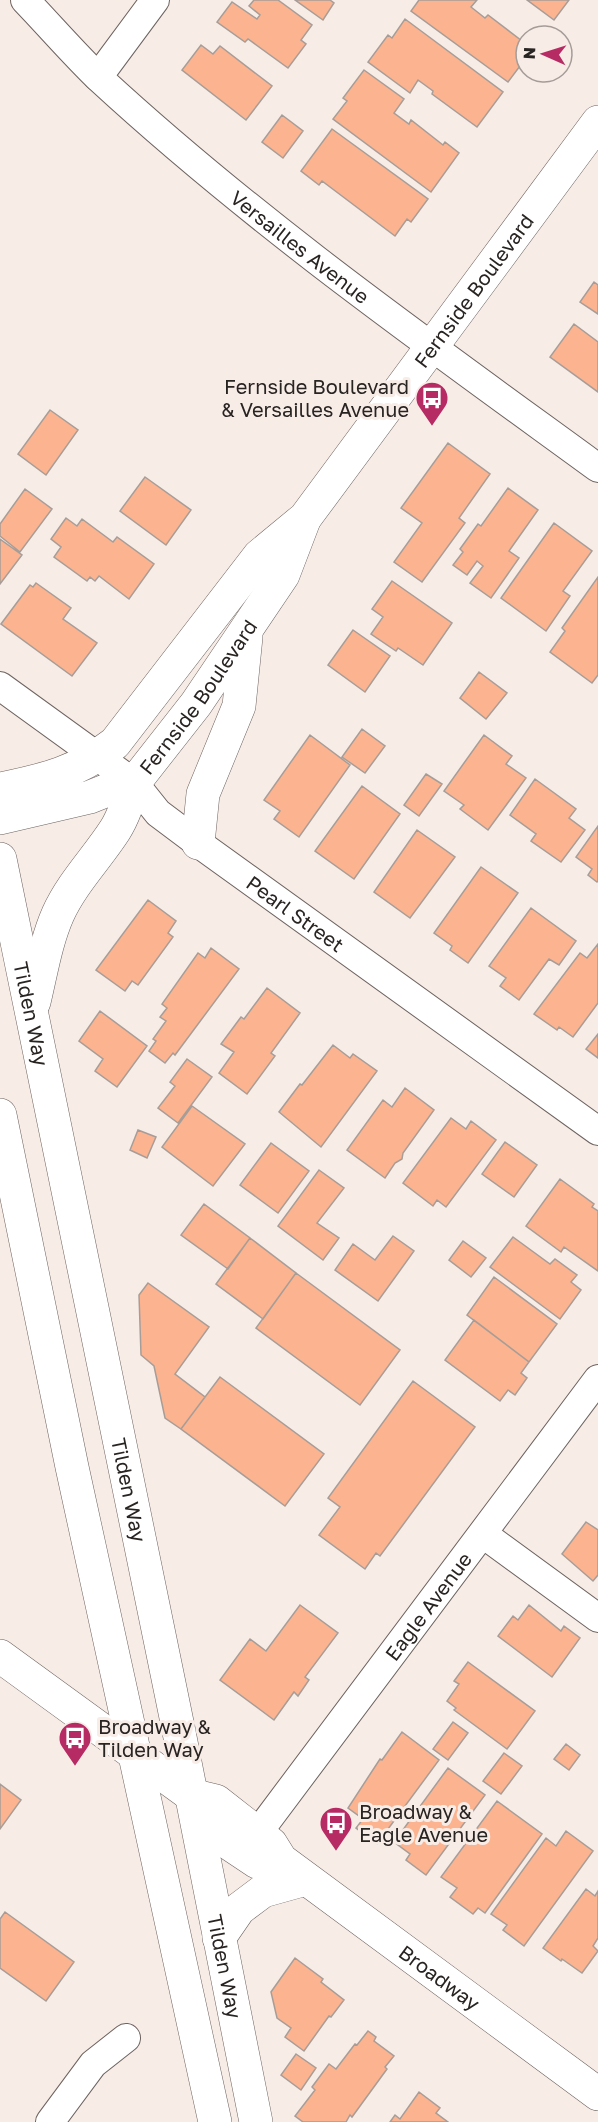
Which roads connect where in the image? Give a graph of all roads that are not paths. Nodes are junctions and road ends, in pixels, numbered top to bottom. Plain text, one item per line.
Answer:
1 (25, 0) edge
2 (156, 0) edge
3 (99, 77) junction
4 (598, 122) edge
5 (433, 348) junction
6 (598, 468) edge
7 (305, 518) junction
8 (246, 633) junction
9 (0, 686) edge
10 (98, 757) junction
11 (134, 783) junction
12 (0, 789) edge
13 (0, 818) edge
14 (198, 843) junction
15 (0, 859) edge
16 (32, 1012) junction
17 (0, 1115) edge
18 (598, 1131) edge
19 (598, 1379) edge
20 (483, 1534) junction
21 (598, 1618) edge
22 (0, 1656) edge
23 (134, 1755) junction
24 (191, 1795) junction
25 (257, 1834) junction
26 (293, 1870) junction
27 (219, 1938) junction
28 (126, 2038) dead end
29 (598, 2094) edge
30 (50, 2122) edge
31 (214, 2122) edge
32 (256, 2122) edge

1 - 3 street, Versailles Avenue
2 - 3 street
3 - 5 street, Versailles Avenue
4 - 5 main road, Fernside Boulevard
5 - 6 street, Versailles Avenue
5 - 7 main road, Fernside Boulevard
7 - 8 main road, Fernside Boulevard
7 - 10 main road, Fernside Boulevard
8 - 11 main road, Fernside Boulevard
8 - 14 main road
9 - 10 street, Pearl Street
10 - 11 street, Pearl Street
10 - 12 main road, Fernside Boulevard
11 - 13 main road, Fernside Boulevard
11 - 14 street, Pearl Street
11 - 16 main road
14 - 18 street, Pearl Street
15 - 16 main road, Tilden Way
16 - 24 main road, Tilden Way
17 - 23 main road
19 - 20 street, Eagle Avenue
20 - 21 street
20 - 25 street, Eagle Avenue
22 - 23 main road, Broadway
23 - 24 main road, Broadway
23 - 31 main road
24 - 25 main road, Broadway
24 - 26 main road, Broadway
24 - 27 main road, Tilden Way
25 - 26 main road, Broadway
26 - 27 main road
26 - 29 main road, Broadway
27 - 32 main road, Tilden Way
28 - 30 street

